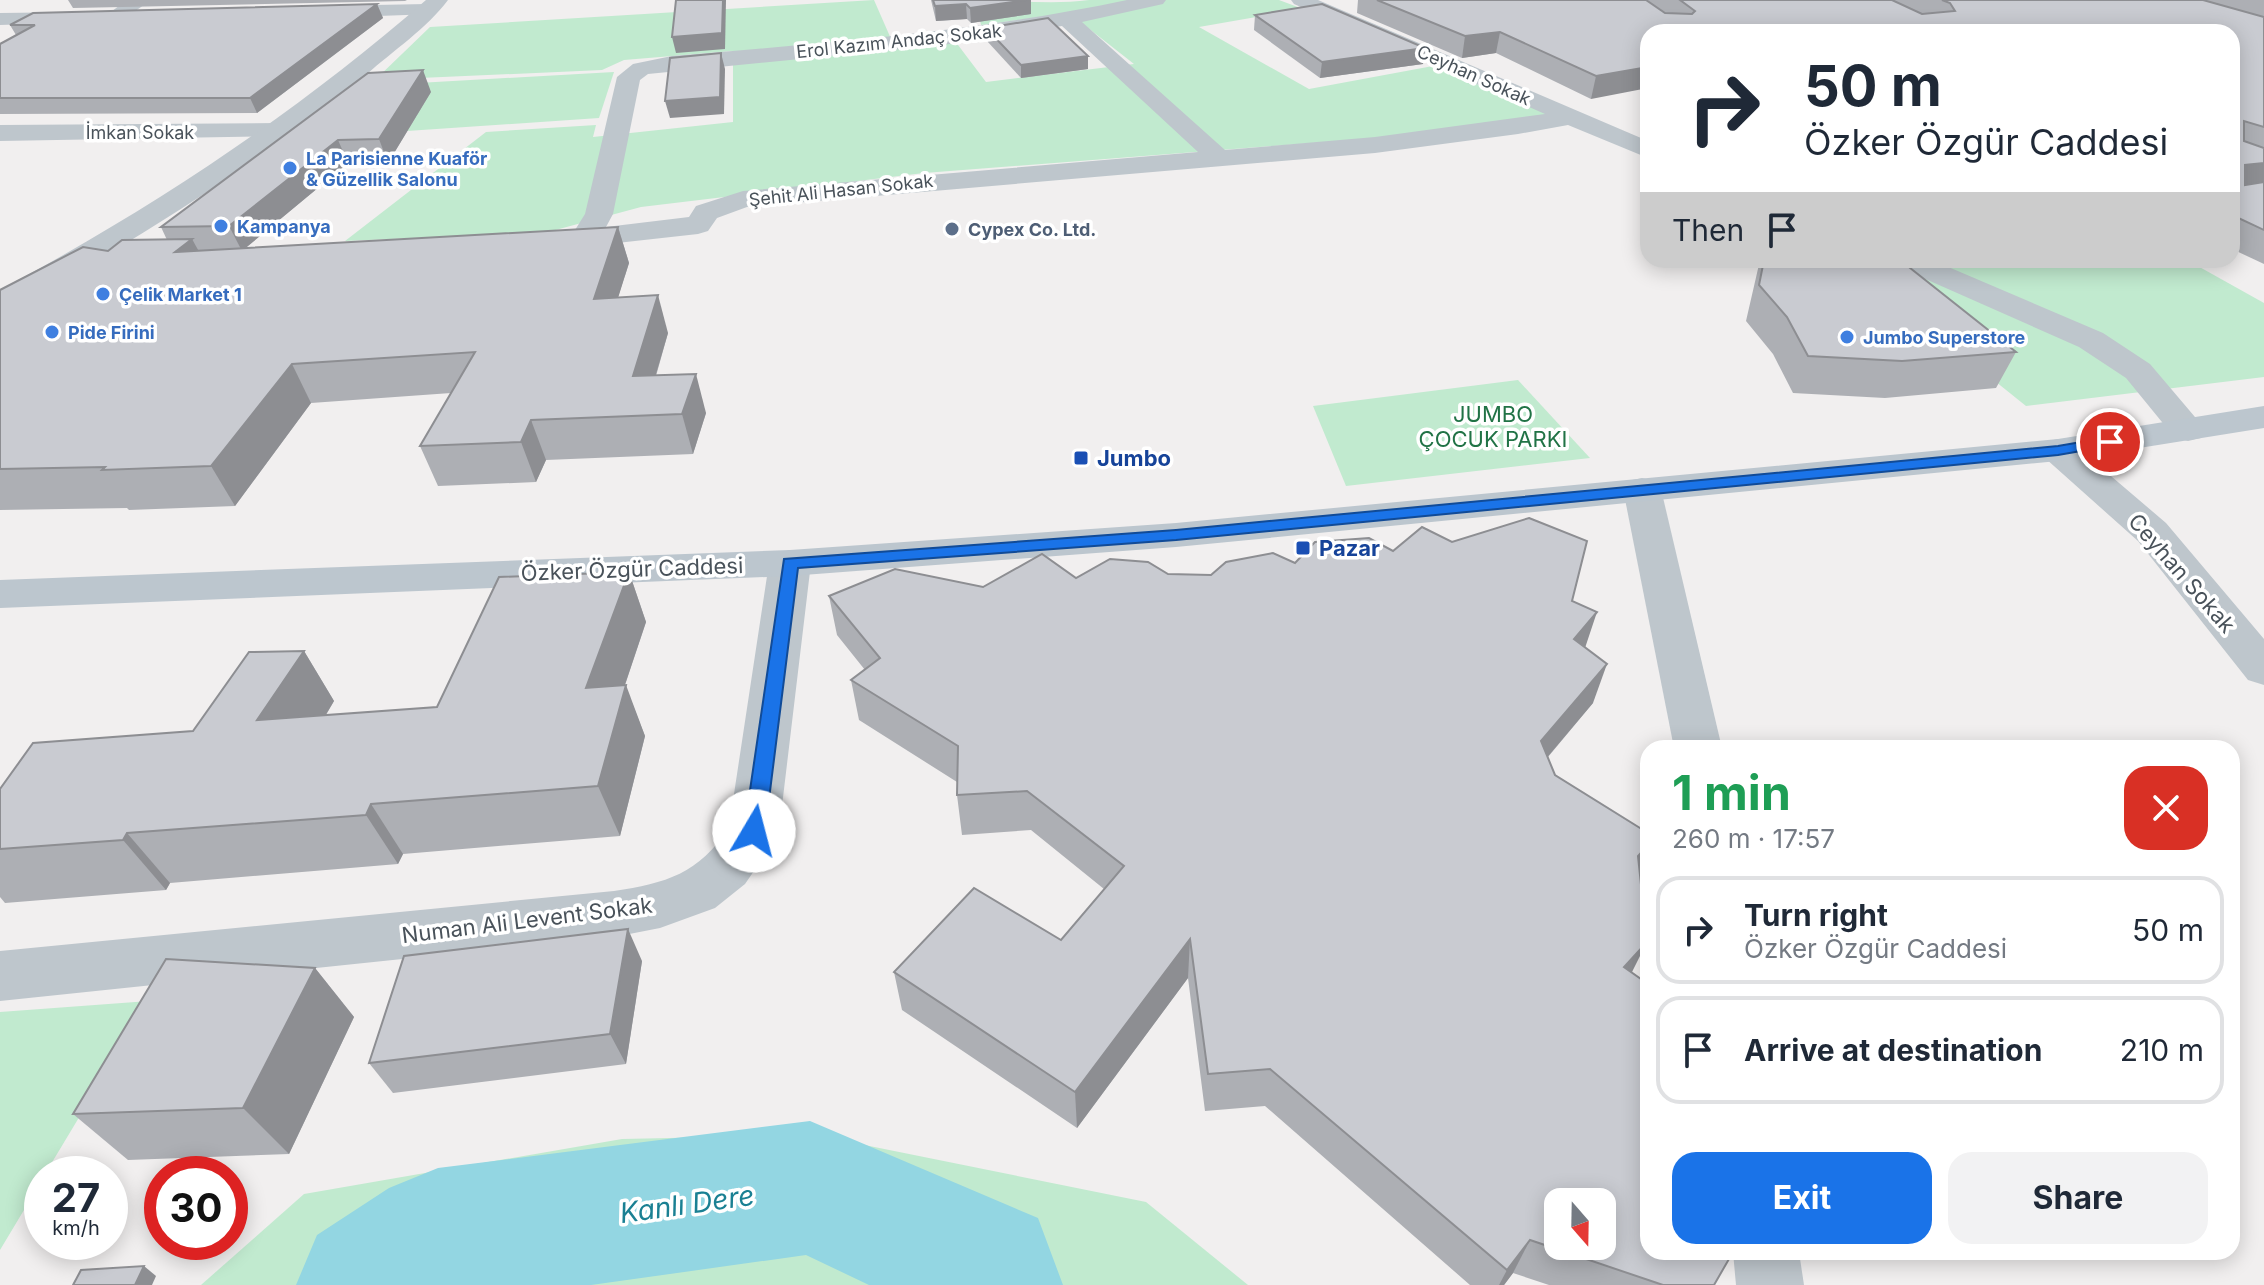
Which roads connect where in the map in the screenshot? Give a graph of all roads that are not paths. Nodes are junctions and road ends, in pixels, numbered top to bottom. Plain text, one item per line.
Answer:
1 (141, 0) edge
2 (1156, 0) edge
3 (1353, 0) edge
4 (1310, 3) edge
5 (432, 5) edge
6 (302, 13) edge
7 (161, 16) edge
8 (114, 17) junction
9 (0, 19) edge
10 (1067, 20) junction
11 (1569, 117) junction
12 (279, 131) junction
13 (0, 133) edge
14 (1640, 147) edge
15 (1221, 160) junction
16 (585, 237) junction
17 (531, 244) edge
18 (72, 264) junction
19 (118, 266) edge
20 (1925, 268) edge
21 (0, 303) edge
22 (2264, 417) edge
23 (2188, 430) junction
24 (2058, 450) junction
25 (1642, 489) junction
26 (790, 563) junction
27 (0, 594) edge
28 (2264, 669) edge
29 (1696, 740) edge
30 (0, 976) edge
31 (1767, 1260) edge
32 (1770, 1285) edge

1 - 8 street
2 - 10 street, Erol Kazım Andaç Sokak
3 - 4 street
4 - 11 street, Ceyhan Sokak
5 - 6 street
5 - 12 street
7 - 8 street
8 - 9 street
10 - 15 street
10 - 16 street, Erol Kazım Andaç Sokak
11 - 14 street, Ceyhan Sokak
11 - 15 street, Şehit Ali Hasan Sokak
12 - 13 street, İmkan Sokak
12 - 18 street
15 - 16 street, Şehit Ali Hasan Sokak
16 - 17 street, Şehit Ali Hasan Sokak
18 - 19 street
18 - 21 street
20 - 23 street
22 - 23 main road, Özker Özgür Caddesi
23 - 24 main road, Özker Özgür Caddesi
24 - 25 main road, Özker Özgür Caddesi
24 - 28 street, Ceyhan Sokak
25 - 26 main road, Özker Özgür Caddesi
25 - 29 street
26 - 27 main road, Özker Özgür Caddesi
26 - 30 street, Numan Ali Levent Sokak
31 - 32 street

